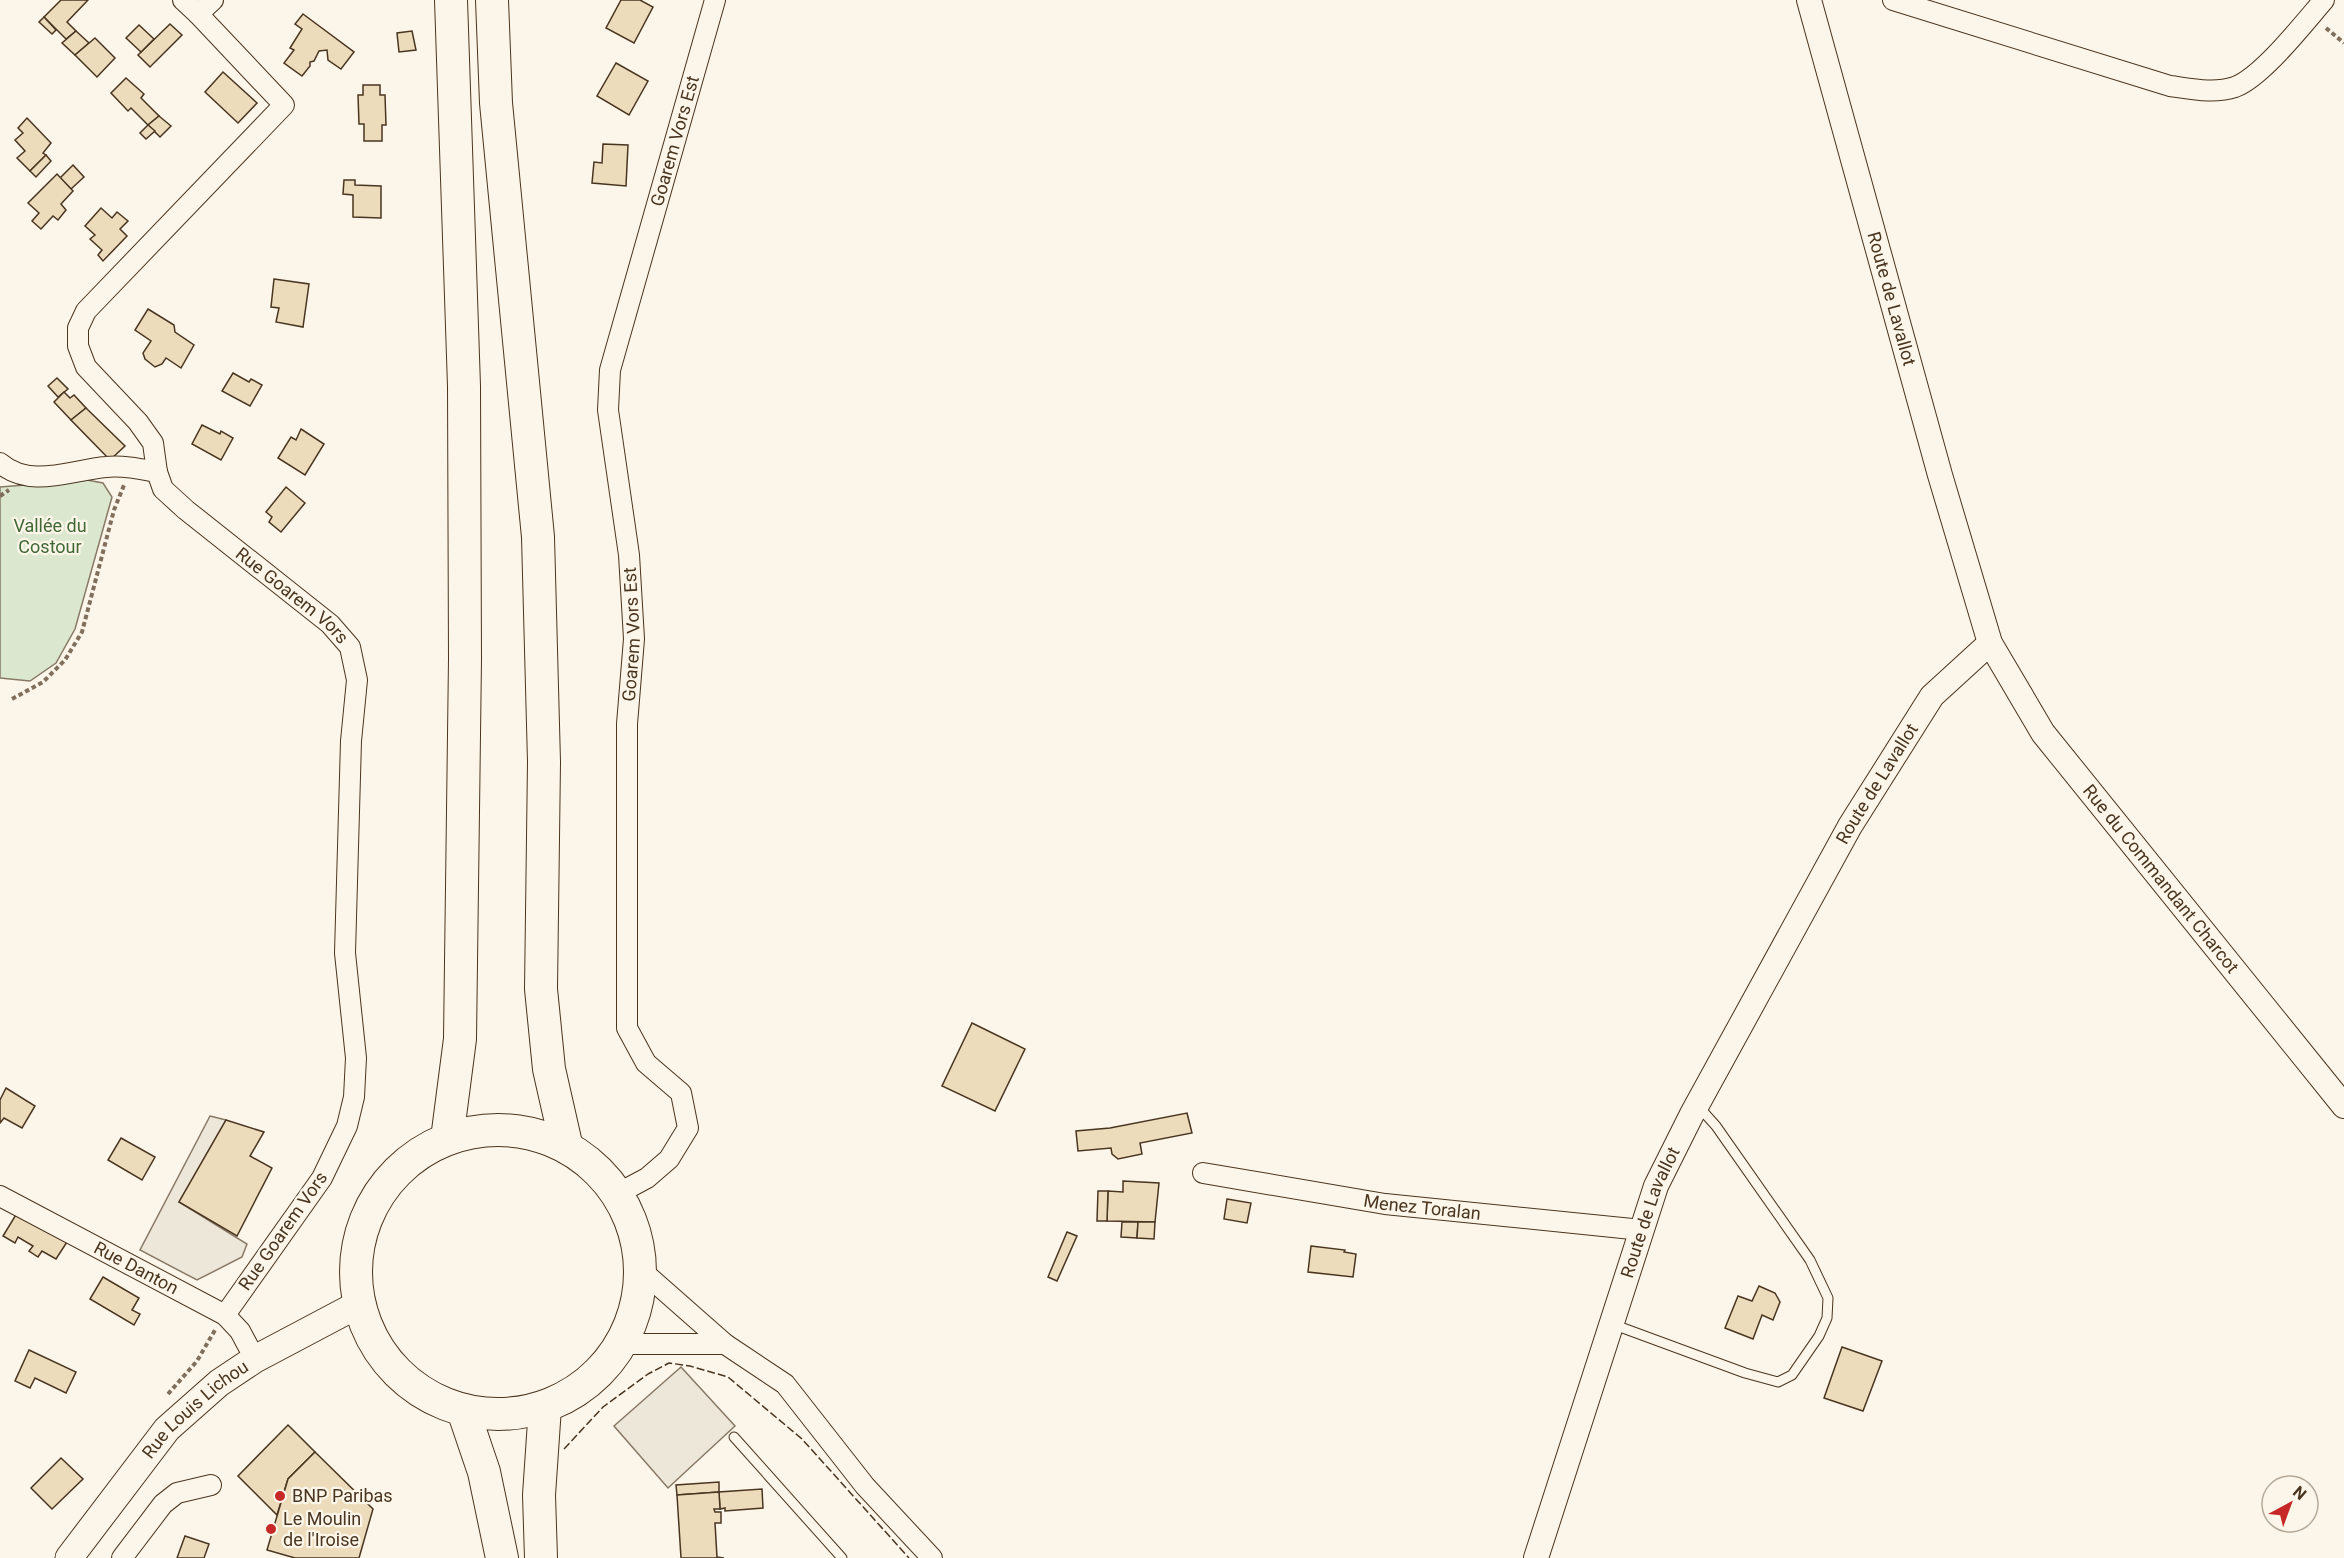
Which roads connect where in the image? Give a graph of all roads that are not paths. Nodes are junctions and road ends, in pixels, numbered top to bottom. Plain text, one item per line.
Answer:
1 (183, 0) edge
2 (213, 0) edge
3 (452, 0) edge
4 (492, 0) edge
5 (715, 0) edge
6 (1809, 0) edge
7 (1893, 0) edge
8 (2324, 0) edge
9 (198, 14) junction
10 (0, 463) edge
11 (157, 472) junction
12 (1990, 643) junction
13 (1697, 1104) junction
14 (2344, 1106) edge
15 (447, 1138) junction
16 (566, 1144) junction
17 (1203, 1173) dead end
18 (618, 1194) junction
19 (0, 1196) edge
20 (1642, 1230) junction
21 (641, 1270) junction
22 (359, 1304) junction
23 (225, 1315) junction
24 (1612, 1324) junction
25 (622, 1344) junction
26 (725, 1344) junction
27 (255, 1359) junction
28 (545, 1407) junction
29 (463, 1410) junction
30 (734, 1437) dead end
31 (211, 1485) dead end
32 (69, 1558) edge
33 (122, 1558) edge
34 (502, 1558) edge
35 (541, 1558) edge
36 (843, 1558) edge
37 (932, 1558) edge
38 (1536, 1558) edge

1 - 9 street, Rue Goarem Vors
2 - 9 street
3 - 15 highway
4 - 16 highway
5 - 18 street, Goarem Vors Est
6 - 12 street, Route de Lavallot
7 - 8 street
9 - 11 street, Rue Goarem Vors
10 - 11 street
11 - 23 street, Rue Goarem Vors
12 - 13 street, Route de Lavallot
12 - 14 street, Rue du Commandant Charcot
13 - 20 street, Route de Lavallot
13 - 24 lane
15 - 16 highway
15 - 22 highway
16 - 18 highway
17 - 20 street, Menez Toralan
18 - 21 highway
19 - 23 street, Rue Danton
20 - 24 street, Route de Lavallot
21 - 25 highway
21 - 26 street
22 - 27 main road, Rue Louis Lichou
22 - 29 highway
23 - 27 street, Rue Danton
24 - 38 street, Route de Lavallot
25 - 26 street
25 - 28 highway
26 - 37 street
27 - 32 main road, Rue Louis Lichou
28 - 29 highway
28 - 35 highway
29 - 34 highway
30 - 36 lane
31 - 33 street

